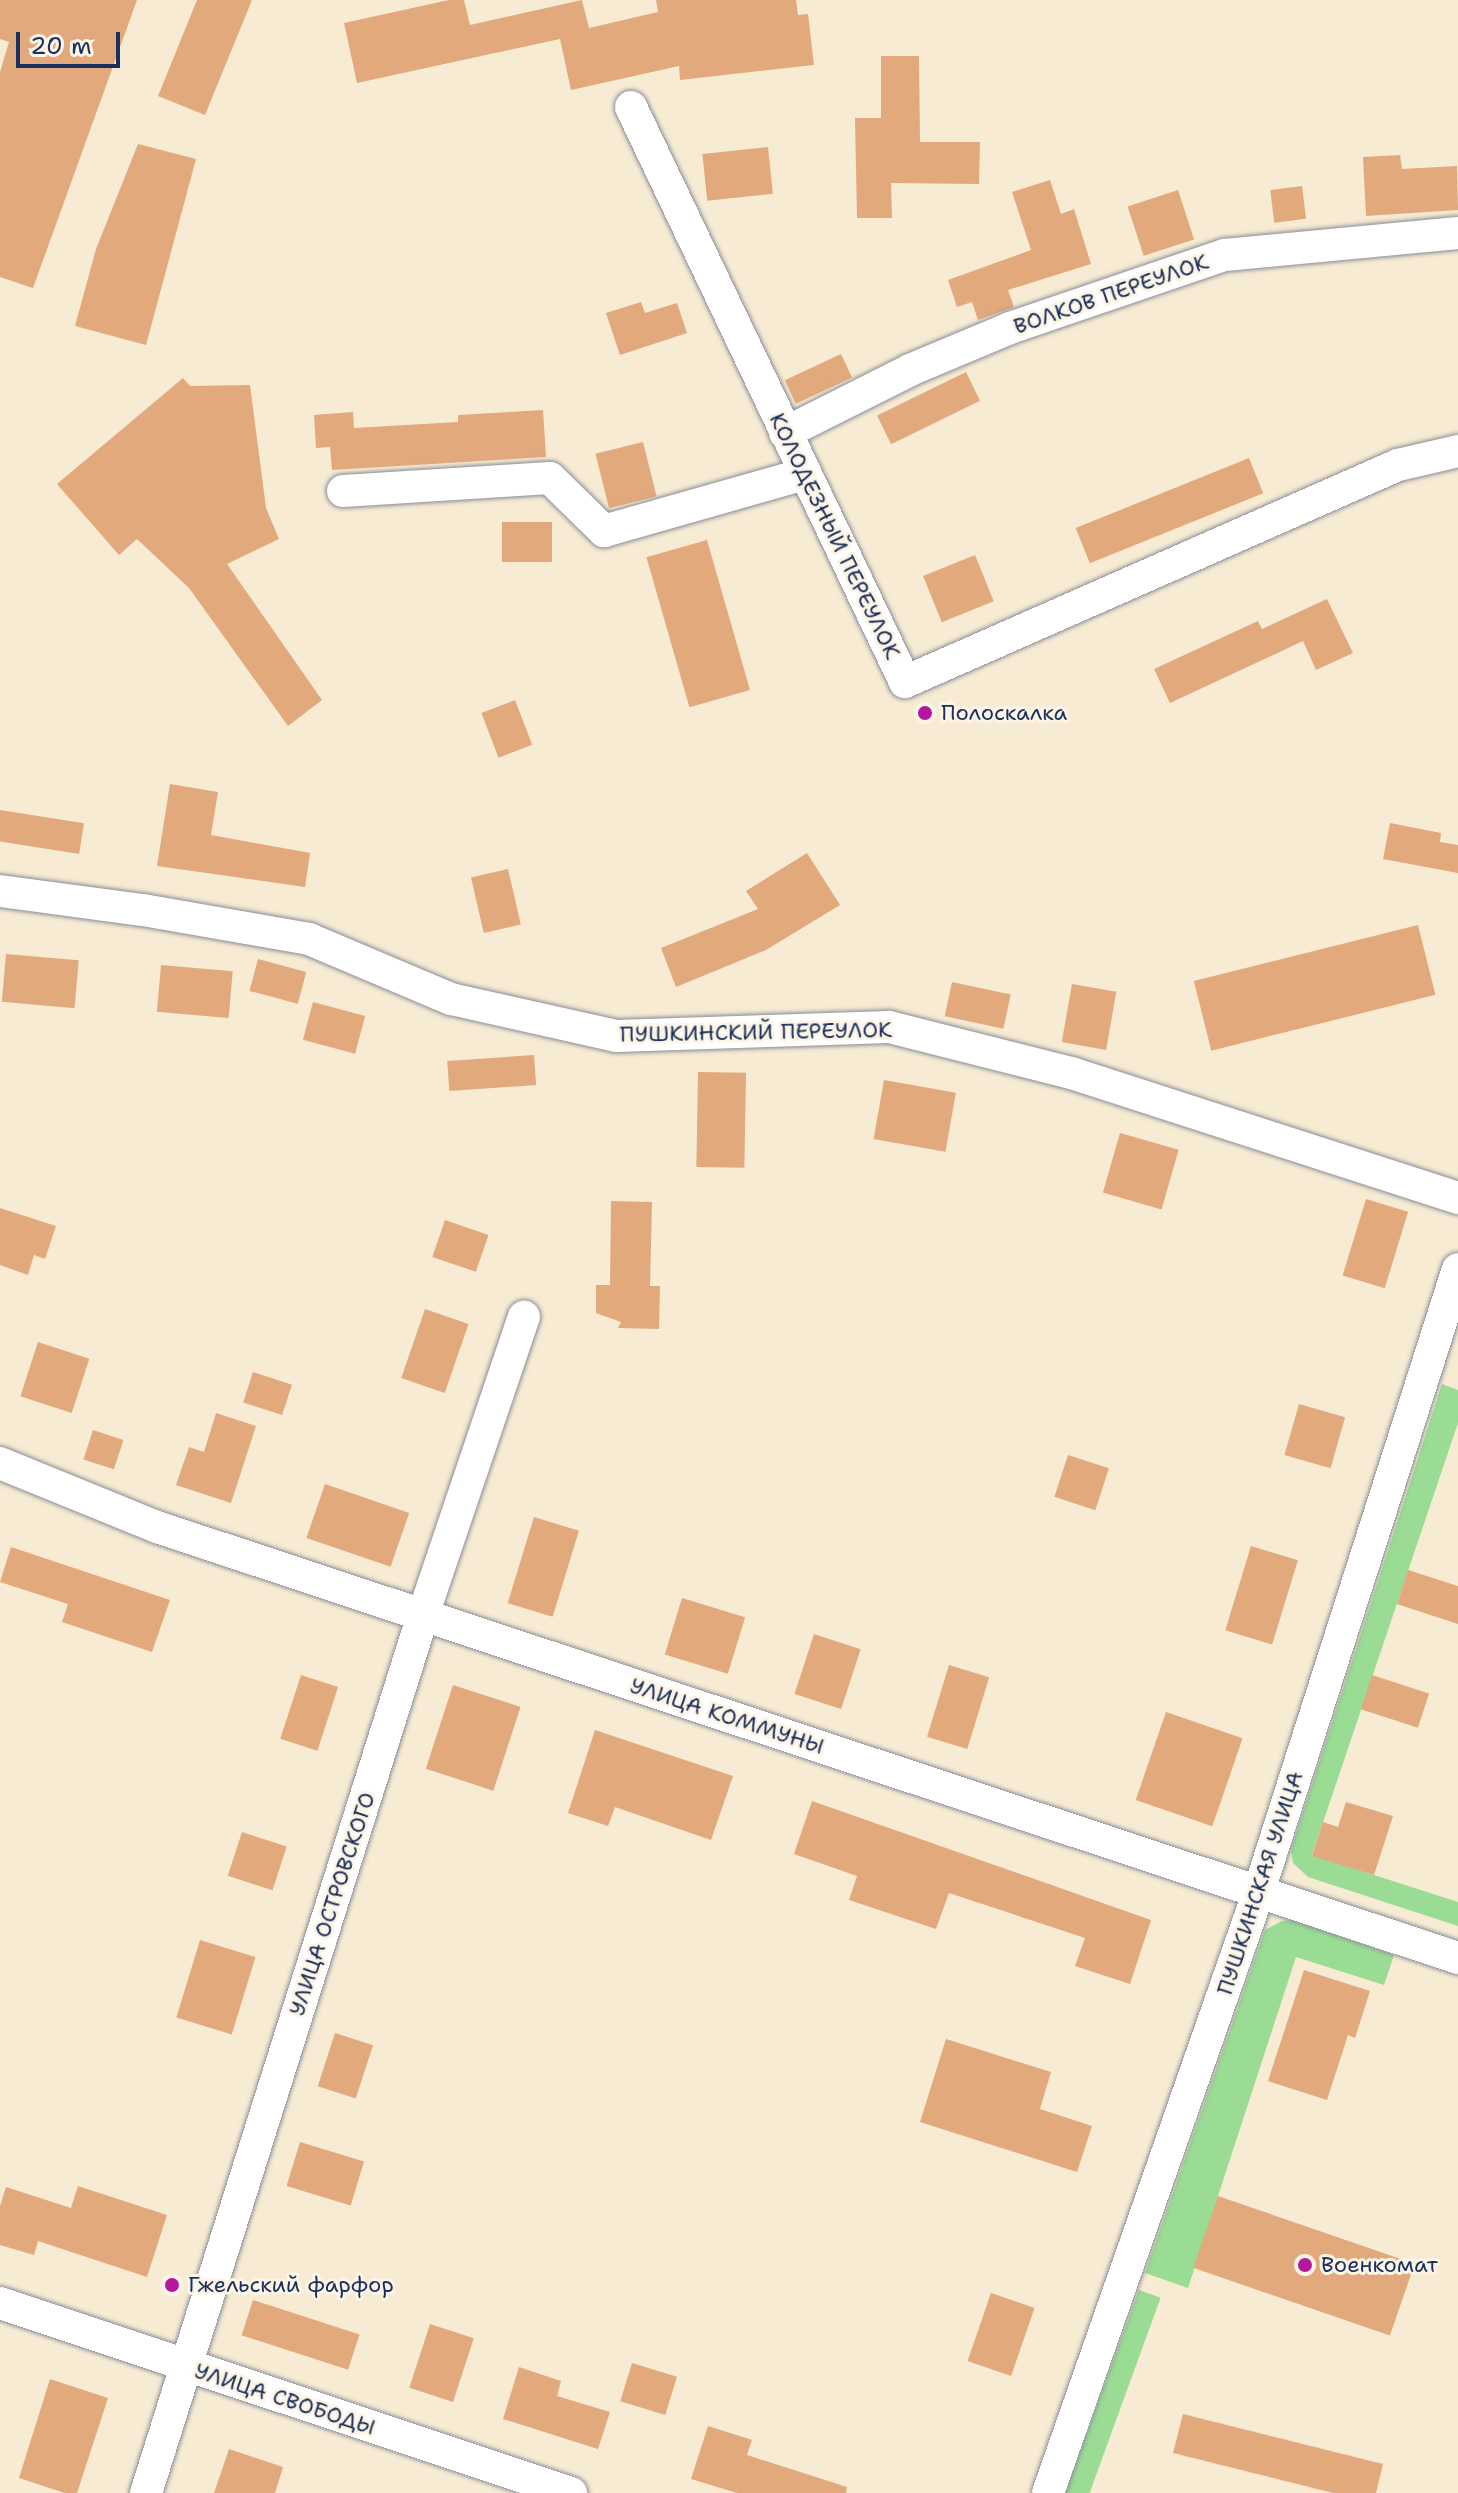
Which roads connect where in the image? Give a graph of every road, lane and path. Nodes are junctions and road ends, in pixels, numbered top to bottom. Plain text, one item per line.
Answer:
1 (631, 107) dead end
2 (1458, 233) edge
3 (785, 433) junction
4 (1458, 451) edge
5 (804, 474) junction
6 (343, 491) dead end
7 (0, 891) edge
8 (1458, 1198) edge
9 (1458, 1269) edge
10 (524, 1317) dead end
11 (0, 1463) edge
12 (423, 1615) junction
13 (1258, 1894) junction
14 (1458, 1958) edge
15 (0, 2303) edge
16 (186, 2367) junction
17 (146, 2493) edge
18 (571, 2493) edge
19 (1048, 2493) edge

1 - 3 street, КОЛОДЕЗНЫЙ ПЕРЕУЛОК
2 - 3 street, ВОЛКОВ ПЕРЕУЛОК
3 - 5 street, КОЛОДЕЗНЫЙ ПЕРЕУЛОК
4 - 5 street, КОЛОДЕЗНЫЙ ПЕРЕУЛОК
5 - 6 street
7 - 8 street, ПУШКИНСКИЙ ПЕРЕУЛОК
9 - 13 street, ПУШКИНСКАЯ УЛИЦА
10 - 12 street, УЛИЦА ОСТРОВСКОГО
11 - 12 street, УЛИЦА КОММУНЫ
12 - 13 street, УЛИЦА КОММУНЫ
12 - 16 street, УЛИЦА ОСТРОВСКОГО
13 - 14 street, УЛИЦА КОММУНЫ
13 - 19 street, ПУШКИНСКАЯ УЛИЦА
15 - 16 street, УЛИЦА СВОБОДЫ
16 - 17 street, УЛИЦА ОСТРОВСКОГО
16 - 18 street, УЛИЦА СВОБОДЫ

